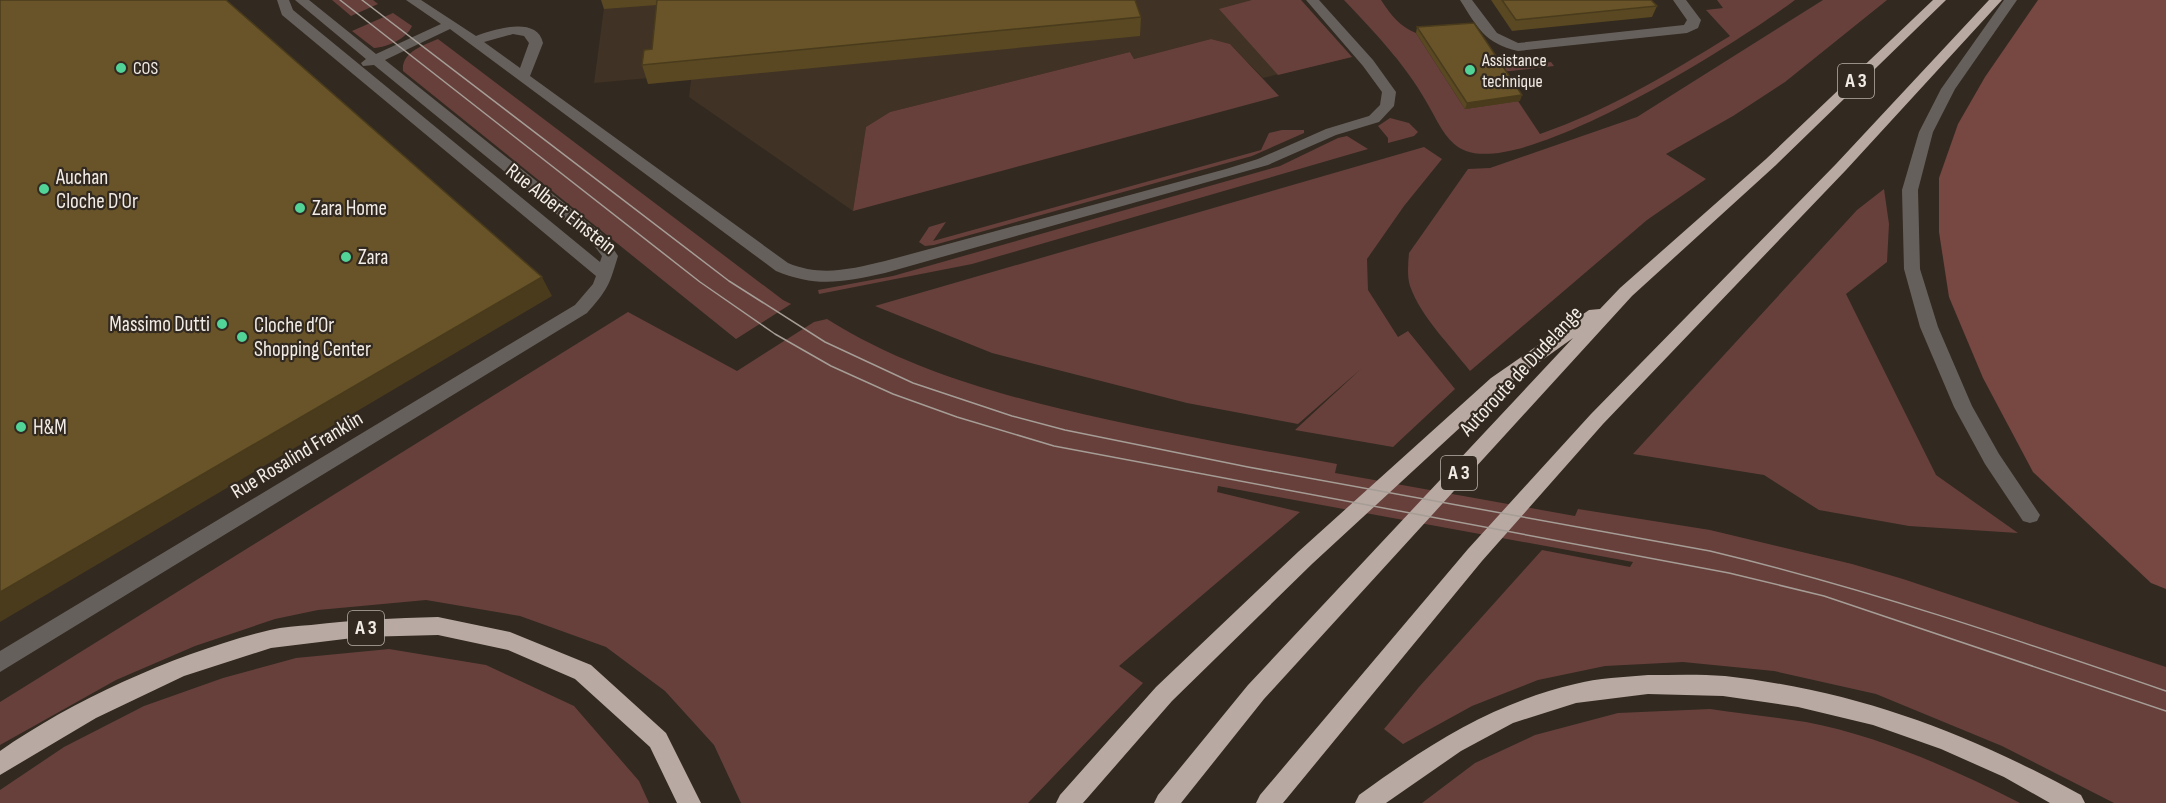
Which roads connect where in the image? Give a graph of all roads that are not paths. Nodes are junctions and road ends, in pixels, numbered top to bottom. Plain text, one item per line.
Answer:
1 (283, 0) edge
2 (301, 0) edge
3 (412, 0) edge
4 (1312, 0) edge
5 (1466, 0) edge
6 (1678, 0) edge
7 (1940, 0) edge
8 (1996, 0) edge
9 (2011, 0) edge
10 (451, 24) junction
11 (474, 41) junction
12 (376, 60) junction
13 (356, 69) junction
14 (523, 77) junction
15 (606, 275) junction
16 (1626, 292) junction
17 (2030, 515) dead end
18 (0, 662) edge
19 (0, 764) edge
20 (689, 803) edge
21 (1068, 803) edge
22 (1166, 803) edge
23 (1268, 803) edge
24 (1367, 803) edge
25 (2073, 803) edge

1 - 13 street, Rue Albert Einstein
2 - 12 street, Rue Albert Einstein
3 - 10 street
4 - 14 street
5 - 6 street
7 - 16 highway, Autoroute de Dudelange / A 3
8 - 23 highway, A 3
9 - 17 street
10 - 11 street
10 - 12 street
11 - 14 street
11 - 14 street
12 - 13 street
12 - 15 street, Rue Albert Einstein
13 - 15 street, Rue Albert Einstein
15 - 18 street, Rue Rosalind Franklin
16 - 21 highway, A 3
16 - 22 highway, Autoroute de Dudelange / A 3
19 - 20 highway, A 3
24 - 25 highway

